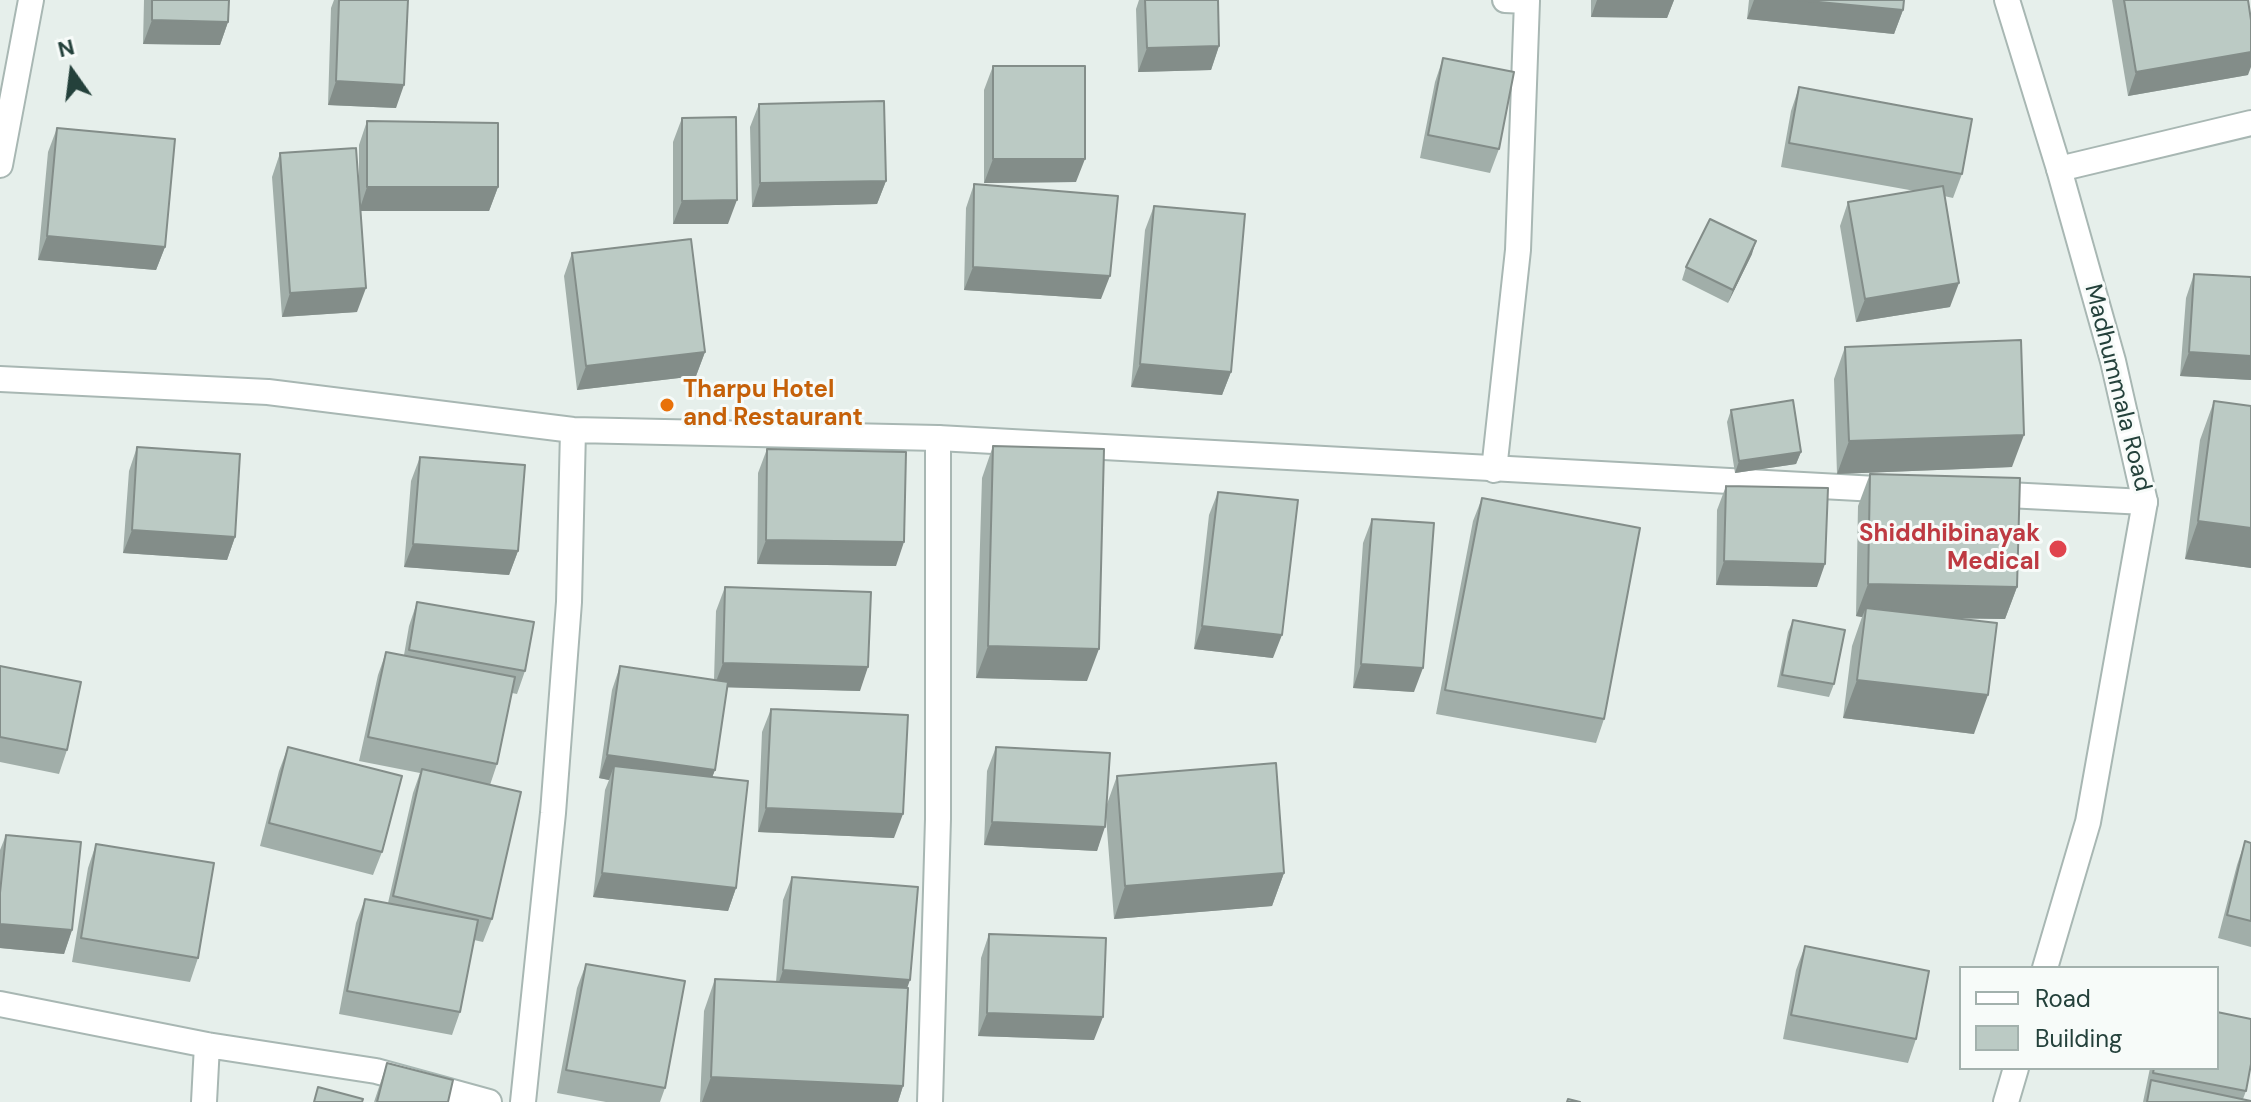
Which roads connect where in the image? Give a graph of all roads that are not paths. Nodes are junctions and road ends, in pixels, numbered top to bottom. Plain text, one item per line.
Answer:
1 (31, 0) edge
2 (1505, 0) edge
3 (2007, 0) edge
4 (2251, 123) edge
5 (0, 165) edge
6 (2059, 169) junction
7 (0, 379) edge
8 (573, 430) junction
9 (938, 438) junction
10 (1494, 470) junction
11 (1923, 491) edge
12 (1971, 494) edge
13 (2145, 502) junction
14 (2046, 966) edge
15 (0, 1004) edge
16 (207, 1045) junction
17 (2015, 1070) edge
18 (204, 1102) edge
19 (489, 1102) edge
20 (523, 1102) edge
21 (930, 1102) edge
22 (2006, 1102) edge

1 - 5 street
2 - 10 street
3 - 6 street, Madhummala Road
4 - 6 street
6 - 13 street, Madhummala Road
7 - 8 street
8 - 9 street
8 - 20 street
9 - 10 street
9 - 21 street
10 - 11 street
12 - 13 street
13 - 14 street, Madhummala Road
15 - 16 street
16 - 18 street
16 - 19 street
17 - 22 street

